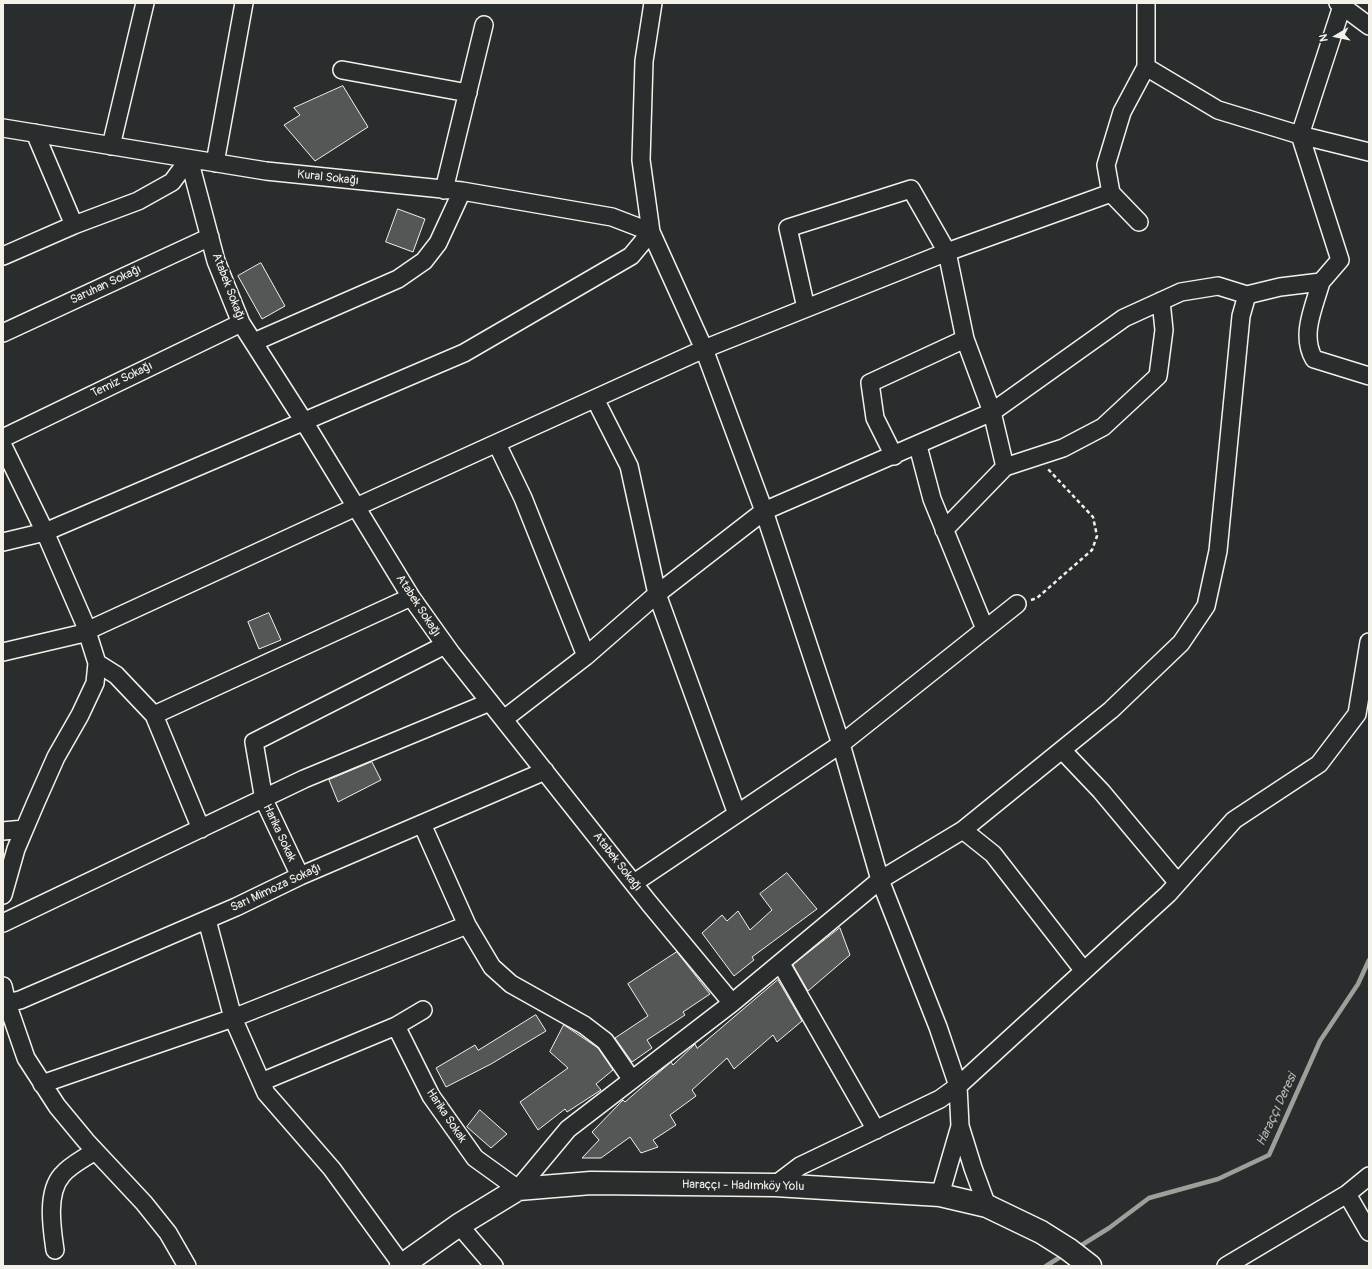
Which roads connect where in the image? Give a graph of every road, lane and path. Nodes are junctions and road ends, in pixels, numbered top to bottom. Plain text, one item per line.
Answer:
1 (145, 3) edge
2 (244, 3) edge
3 (653, 3) edge
4 (1146, 3) edge
5 (1341, 4) edge
6 (484, 25) dead end
7 (1369, 26) edge
8 (1146, 67) junction
9 (342, 70) dead end
10 (468, 93) junction
11 (3, 128) edge
12 (35, 133) junction
13 (1300, 135) junction
14 (111, 146) junction
15 (1369, 152) edge
16 (189, 159) junction
17 (215, 163) junction
18 (444, 190) junction
19 (462, 191) junction
20 (1111, 193) junction
21 (1139, 222) dead end
22 (74, 225) junction
23 (651, 232) junction
24 (210, 237) junction
25 (947, 252) junction
26 (4, 254) edge
27 (1321, 282) junction
28 (1247, 295) junction
29 (1161, 301) junction
30 (806, 308) junction
31 (241, 323) junction
32 (3, 333) edge
33 (965, 339) junction
34 (254, 342) junction
35 (704, 349) junction
36 (1369, 376) edge
37 (595, 399) junction
38 (992, 412) junction
39 (303, 420) junction
40 (3, 438) edge
41 (497, 444) junction
42 (3, 446) edge
43 (918, 446) junction
44 (894, 456) junction
45 (1036, 457) junction
46 (1005, 467) junction
47 (356, 506) junction
48 (764, 511) junction
49 (944, 530) junction
50 (45, 532) junction
51 (3, 542) edge
52 (657, 594) junction
53 (411, 597) junction
54 (1016, 604) joint
55 (985, 629) junction
56 (87, 631) junction
57 (1369, 642) edge
58 (445, 645) junction
59 (3, 652) edge
60 (586, 656) junction
61 (97, 664) junction
62 (490, 702) junction
63 (154, 715) junction
64 (504, 719) junction
65 (841, 744) junction
66 (1062, 750) junction
67 (545, 772) junction
68 (264, 800) junction
69 (737, 814) junction
70 (422, 824) junction
71 (24, 829) junction
72 (201, 829) junction
73 (963, 830) junction
74 (3, 831) edge
75 (300, 876) junction
76 (880, 880) junction
77 (634, 883) junction
78 (1178, 883) junction
79 (3, 895) edge
80 (207, 920) junction
81 (3, 922) edge
82 (467, 925) junction
83 (781, 964) junction
84 (1084, 972) junction
85 (3, 986) edge
86 (7, 1003) junction
87 (732, 1003) junction
88 (423, 1010) dead end
89 (233, 1018) junction
90 (396, 1026) junction
91 (632, 1080) junction
92 (261, 1082) junction
93 (42, 1084) junction
94 (958, 1086) junction
95 (960, 1126) junction
96 (876, 1130) junction
97 (94, 1151) junction
98 (1369, 1176) edge
99 (775, 1185) junction
100 (518, 1190) junction
101 (1347, 1194) junction
102 (940, 1195) junction
103 (987, 1206) junction
104 (459, 1225) junction
105 (1369, 1232) edge
106 (55, 1250) dead end
107 (186, 1266) edge
108 (402, 1266) edge
109 (494, 1266) edge
110 (1090, 1266) edge
111 (1226, 1266) edge

1 - 14 street
2 - 17 street
3 - 23 street
4 - 8 street
5 - 7 street
5 - 13 street
6 - 10 street
8 - 13 street
8 - 20 street
9 - 10 street
10 - 18 street
11 - 12 street, Kural Sokağı
12 - 14 street, Kural Sokağı
12 - 22 street
13 - 15 street
13 - 27 street
14 - 16 street, Kural Sokağı
16 - 17 street, Kural Sokağı
16 - 22 street
16 - 24 street, Atabek Sokağı
17 - 18 street, Kural Sokağı
18 - 19 street, Kural Sokağı
19 - 23 street, Kural Sokağı
19 - 34 street
20 - 21 street
20 - 25 street
22 - 26 street
23 - 35 street
23 - 39 street
24 - 31 street, Atabek Sokağı
24 - 32 street, Saruhan Sokağı
25 - 30 street
25 - 30 street
25 - 33 street
27 - 28 street
27 - 36 street
28 - 29 street
28 - 66 street
29 - 38 street
29 - 45 street
30 - 35 street
31 - 34 street, Atabek Sokağı
31 - 40 street, Temiz Sokağı
33 - 38 street
33 - 44 street
34 - 39 street, Atabek Sokağı
35 - 37 street
35 - 48 street
37 - 41 street
37 - 52 street
38 - 43 street
38 - 46 street
39 - 47 street, Atabek Sokağı
39 - 50 street
41 - 47 street
41 - 60 street
42 - 50 street
43 - 44 street
43 - 49 street
44 - 48 street
45 - 46 street
45 - 54 path
46 - 49 street
47 - 53 street, Atabek Sokağı
47 - 56 street
48 - 52 street
48 - 65 street
49 - 55 street
50 - 51 street
50 - 56 street
52 - 60 street
52 - 69 street
53 - 58 street, Atabek Sokağı
53 - 63 street
54 - 55 street
55 - 65 street
56 - 59 street
56 - 61 street
57 - 78 street
58 - 62 street, Atabek Sokağı
58 - 68 street, Harika Sokak
60 - 64 street
61 - 63 street
61 - 71 street
62 - 64 street, Atabek Sokağı
62 - 68 street
63 - 72 street
64 - 67 street, Atabek Sokağı
65 - 69 street
65 - 76 street
66 - 73 street
66 - 78 street
67 - 70 street, Sarı Mimoza Sokağı
67 - 77 street, Atabek Sokağı
68 - 72 street
68 - 75 street, Harika Sokak
69 - 77 street
70 - 75 street, Sarı Mimoza Sokağı
70 - 82 street
71 - 74 street
71 - 79 street
72 - 81 street
73 - 76 street
73 - 84 street
75 - 80 street, Sarı Mimoza Sokağı
76 - 83 street
76 - 94 street
77 - 87 street, Atabek Sokağı
78 - 84 street
80 - 86 street, Sarı Mimoza Sokağı
80 - 89 street
82 - 89 street
82 - 91 street
83 - 87 street
83 - 96 street
84 - 94 street
85 - 86 street
86 - 93 street
87 - 91 street
88 - 90 street
89 - 92 street
89 - 93 street
90 - 92 street
90 - 100 street, Harika Sokak
91 - 100 street
92 - 108 street
93 - 97 street
94 - 95 street
94 - 96 street
95 - 102 street
95 - 103 street
96 - 99 street
97 - 106 street
97 - 107 street
98 - 101 street
99 - 100 main road, Haraççı - Hadımköy Yolu
99 - 102 main road, Haraççı - Hadımköy Yolu
100 - 104 main road, Haraççı - Hadımköy Yolu
101 - 105 street
101 - 111 street
102 - 103 main road, Haraççı - Hadımköy Yolu
103 - 110 main road, Haraççı - Hadımköy Yolu
104 - 108 main road, Haraççı - Hadımköy Yolu
104 - 109 street

